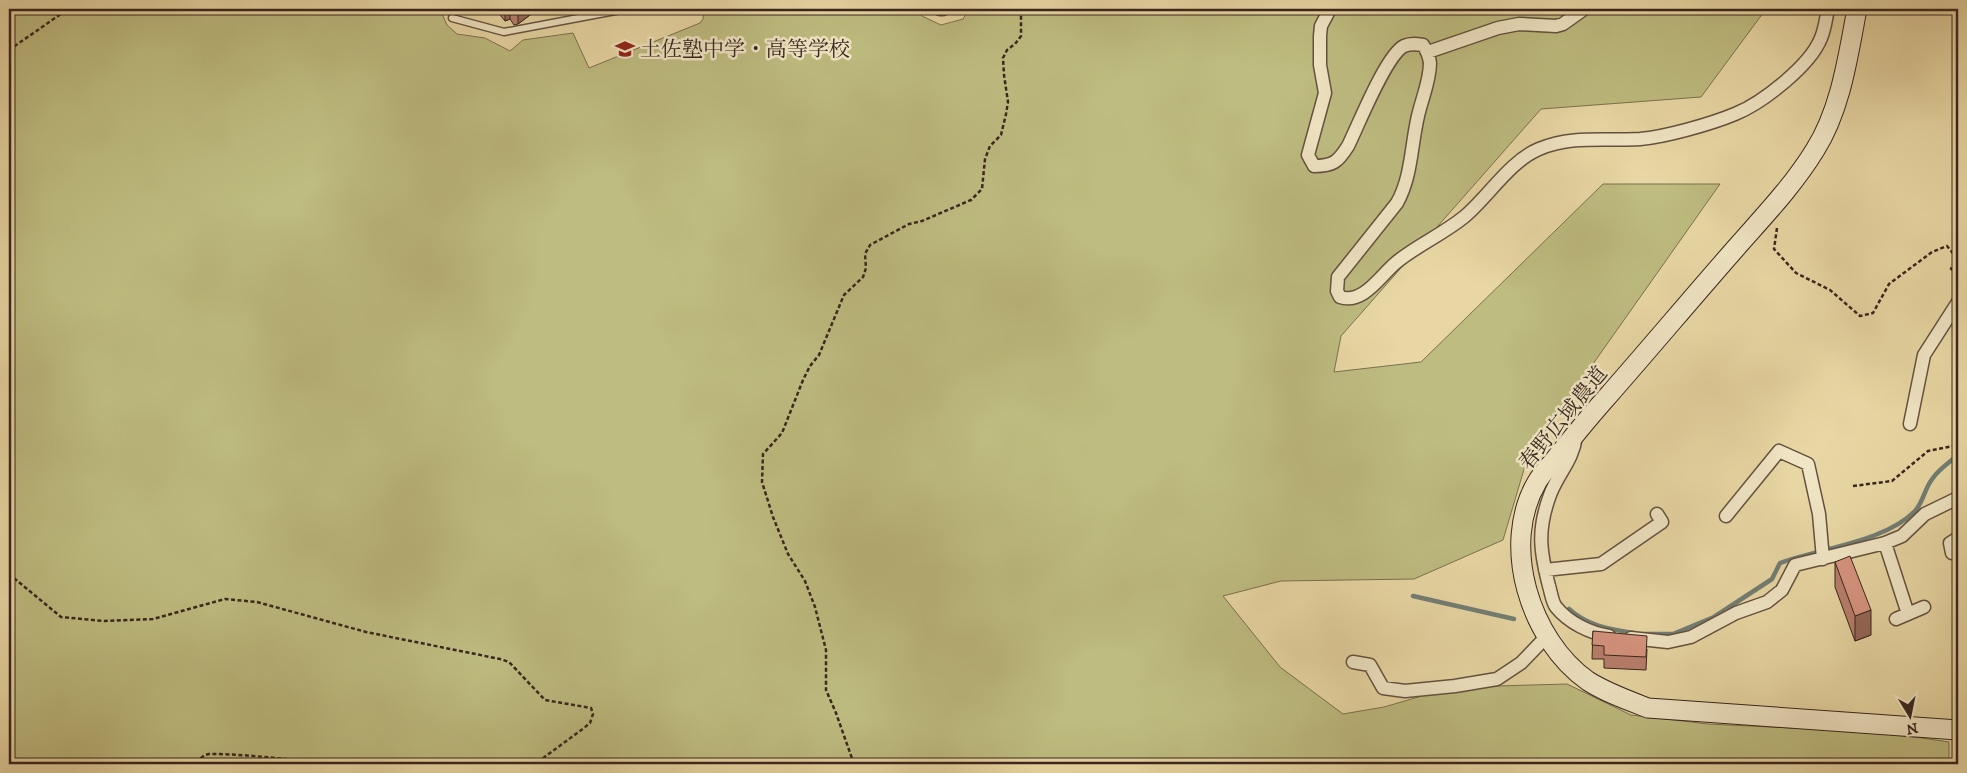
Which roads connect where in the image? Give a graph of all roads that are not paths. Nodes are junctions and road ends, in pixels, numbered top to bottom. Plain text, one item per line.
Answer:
1 (626, 9) edge
2 (1330, 9) edge
3 (1584, 9) edge
4 (1828, 9) edge
5 (1857, 9) edge
6 (452, 18) dead end
7 (1428, 52) junction
8 (1958, 302) edge
9 (1910, 424) dead end
10 (1576, 434) junction
11 (1958, 498) edge
12 (1658, 514) dead end
13 (1726, 516) dead end
14 (1958, 538) edge
15 (1885, 543) junction
16 (1952, 553) dead end
17 (1823, 559) junction
18 (1545, 570) junction
19 (1924, 607) dead end
20 (1547, 636) junction
21 (1353, 662) dead end
22 (1958, 730) edge

1 - 6 lane
2 - 7 street
3 - 7 street
4 - 7 street
5 - 10 street, 春野広域農道
8 - 9 street
10 - 18 street
10 - 20 street, 春野広域農道
11 - 15 street
12 - 18 street
13 - 17 street
14 - 16 street
15 - 17 street
15 - 19 street
17 - 18 street
20 - 21 street
20 - 22 street, 春野広域農道

